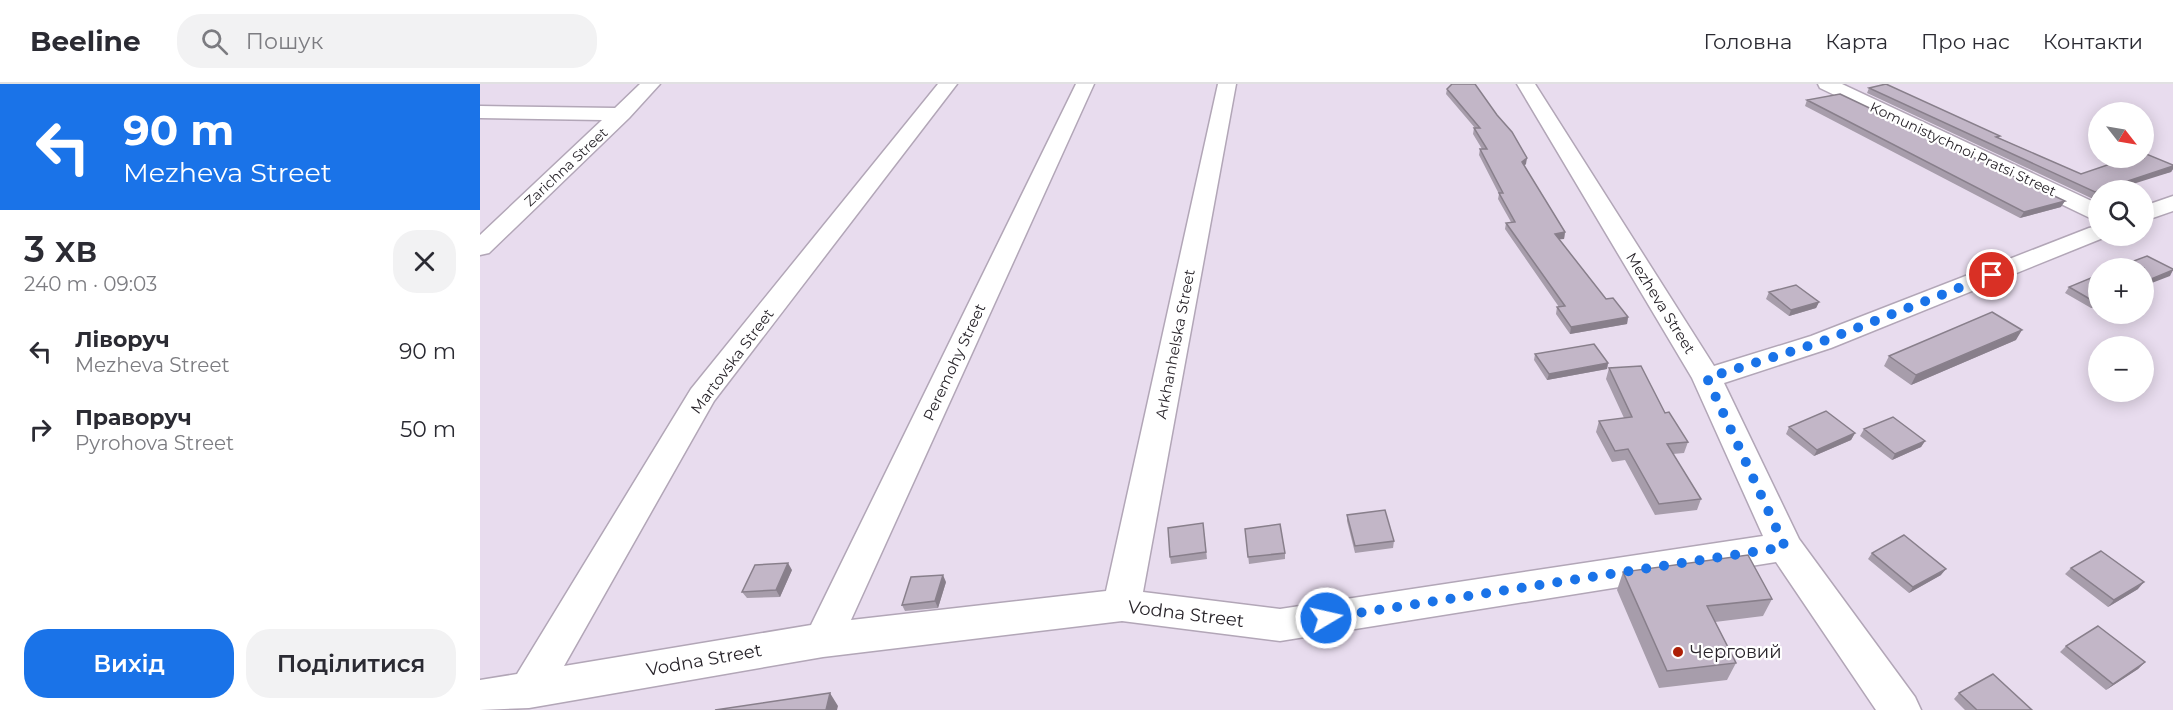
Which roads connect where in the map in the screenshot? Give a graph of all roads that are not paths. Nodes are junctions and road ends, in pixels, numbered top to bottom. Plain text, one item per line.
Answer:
1 (651, 84) edge
2 (948, 84) edge
3 (1085, 84) edge
4 (1227, 84) edge
5 (1526, 84) edge
6 (1827, 84) edge
7 (480, 112) edge
8 (622, 114) junction
9 (2173, 203) edge
10 (2088, 208) edge
11 (2154, 210) edge
12 (2088, 237) edge
13 (480, 248) edge
14 (1707, 378) junction
15 (1785, 547) junction
16 (1122, 605) junction
17 (823, 640) junction
18 (529, 690) junction
19 (480, 698) edge
20 (1900, 710) edge

1 - 8 street, Zarichna Street
2 - 18 street, Martovska Street
3 - 17 street, Peremohy Street
4 - 16 street, Arkhanhelska Street
5 - 14 street, Mezheva Street
6 - 10 street, Komunistychnoi Pratsi Street
7 - 8 street
8 - 13 street, Zarichna Street
9 - 11 street
12 - 14 street
14 - 15 street, Mezheva Street
15 - 16 street, Vodna Street
15 - 20 street, Mezheva Street
16 - 17 street, Vodna Street
17 - 18 street, Vodna Street
18 - 19 street, Vodna Street

